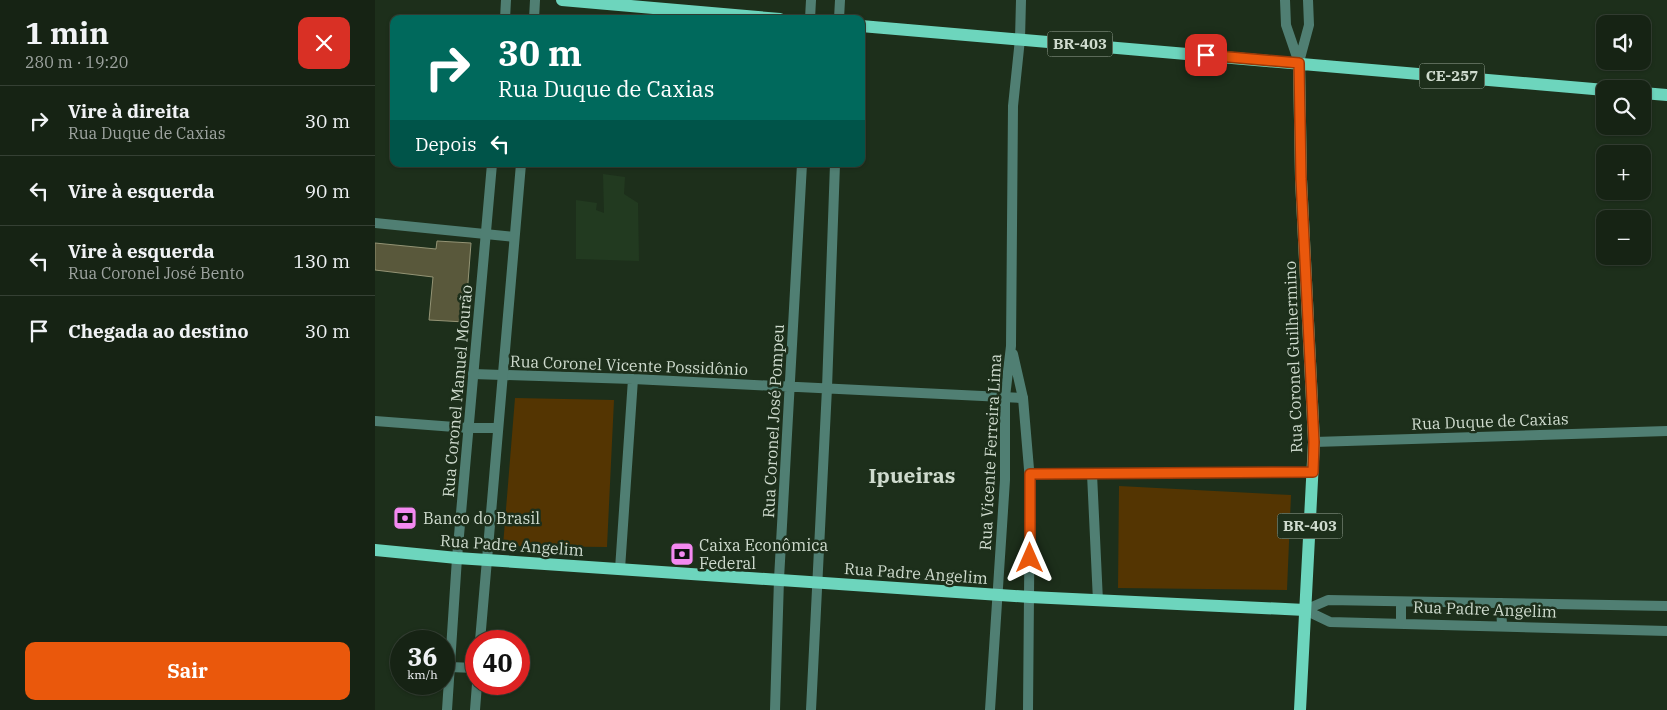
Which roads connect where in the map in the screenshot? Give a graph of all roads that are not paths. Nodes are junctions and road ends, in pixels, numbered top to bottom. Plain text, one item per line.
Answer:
1 (506, 0) edge
2 (535, 0) edge
3 (562, 0) edge
4 (811, 0) edge
5 (840, 0) edge
6 (1021, 0) edge
7 (1285, 0) edge
8 (1308, 0) edge
9 (505, 15) edge
10 (534, 15) edge
11 (734, 15) edge
12 (809, 15) edge
13 (839, 15) edge
14 (865, 26) edge
15 (1019, 39) junction
16 (1299, 63) junction
17 (1596, 89) edge
18 (1651, 94) edge
19 (1667, 95) edge
20 (492, 167) edge
21 (521, 167) edge
22 (802, 167) edge
23 (835, 167) edge
24 (375, 223) edge
25 (485, 235) junction
26 (514, 237) junction
27 (1011, 346) junction
28 (473, 374) junction
29 (502, 376) junction
30 (633, 379) junction
31 (791, 386) junction
32 (827, 388) junction
33 (1005, 397) junction
34 (1023, 398) junction
35 (375, 421) edge
36 (469, 428) junction
37 (498, 428) junction
38 (1667, 431) edge
39 (1314, 442) junction
40 (1313, 472) junction
41 (1030, 474) junction
42 (1092, 474) junction
43 (375, 550) edge
44 (457, 558) junction
45 (486, 560) junction
46 (620, 569) junction
47 (779, 580) junction
48 (817, 582) junction
49 (998, 595) junction
50 (1030, 597) junction
51 (1098, 601) junction
52 (1401, 602) junction
53 (1501, 603) junction
54 (1667, 606) edge
55 (1305, 610) junction
56 (1401, 624) junction
57 (1502, 626) junction
58 (452, 630) edge
59 (481, 630) edge
60 (1667, 631) edge
61 (448, 695) edge
62 (476, 695) edge
63 (447, 710) edge
64 (475, 710) edge
65 (775, 710) edge
66 (811, 710) edge
67 (990, 710) edge
68 (1028, 710) edge
69 (1300, 710) edge

1 - 9 street
2 - 10 street
3 - 11 main road
4 - 12 street
5 - 13 street
6 - 15 street, Rua Vicente Ferreira Lima
7 - 16 street, Rua Coronel Guilhermino
8 - 16 street, Rua Coronel Guilhermino
14 - 15 main road, BR-403
15 - 16 main road, BR-403
15 - 27 street, Rua Vicente Ferreira Lima
16 - 17 main road, CE-257
16 - 39 main road, Rua Coronel Guilhermino / BR-403
18 - 19 main road
20 - 25 street, Rua Coronel Manuel Mourão
21 - 26 street
22 - 31 street, Rua Coronel José Pompeu
23 - 32 street
24 - 25 street
25 - 26 street
25 - 28 street, Rua Coronel Manuel Mourão
26 - 29 street
27 - 33 street, Rua Vicente Ferreira Lima
27 - 34 street, Rua Vicente Ferreira Lima
28 - 29 street, Rua Coronel Vicente Possidônio
28 - 36 street, Rua Coronel Manuel Mourão
29 - 30 street, Rua Coronel Vicente Possidônio
29 - 37 street
30 - 31 street, Rua Coronel Vicente Possidônio
30 - 46 street
31 - 32 street, Rua Coronel Vicente Possidônio
31 - 47 street, Rua Coronel José Pompeu
32 - 33 street, Rua Coronel Vicente Possidônio
32 - 48 street
33 - 34 street, Rua Coronel Vicente Possidônio
33 - 49 street, Rua Vicente Ferreira Lima
34 - 41 street, Rua Vicente Ferreira Lima
35 - 36 street
36 - 37 street
36 - 44 street, Rua Coronel Manuel Mourão
37 - 45 street
38 - 39 street, Rua Duque de Caxias
39 - 40 main road, Rua Coronel Guilhermino / BR-403
40 - 42 street
40 - 55 main road, Rua Coronel Guilhermino / BR-403
41 - 42 street
41 - 50 street, Rua Vicente Ferreira Lima
42 - 51 street
43 - 44 main road, Rua Padre Angelim
44 - 45 main road, Rua Padre Angelim
44 - 58 street, Rua Coronel Manuel Mourão
45 - 46 main road, Rua Padre Angelim
45 - 59 street
46 - 47 main road, Rua Padre Angelim
47 - 48 main road, Rua Padre Angelim
47 - 65 street, Rua Coronel José Pompeu
48 - 49 main road, Rua Padre Angelim
48 - 66 street
49 - 50 main road, Rua Padre Angelim
49 - 67 street, Rua Vicente Ferreira Lima
50 - 51 main road, Rua Padre Angelim
50 - 68 street, Rua Vicente Ferreira Lima
51 - 55 main road, Rua Padre Angelim
52 - 53 street, Rua Padre Angelim
52 - 55 street, Rua Padre Angelim
52 - 56 street
53 - 54 street, Rua Padre Angelim
53 - 57 street
55 - 56 street, Rua Padre Angelim
55 - 69 main road, Rua Coronel Guilhermino / BR-403
56 - 57 street, Rua Padre Angelim
57 - 60 street, Rua Padre Angelim
61 - 63 street, Rua Coronel Manuel Mourão
62 - 64 street

